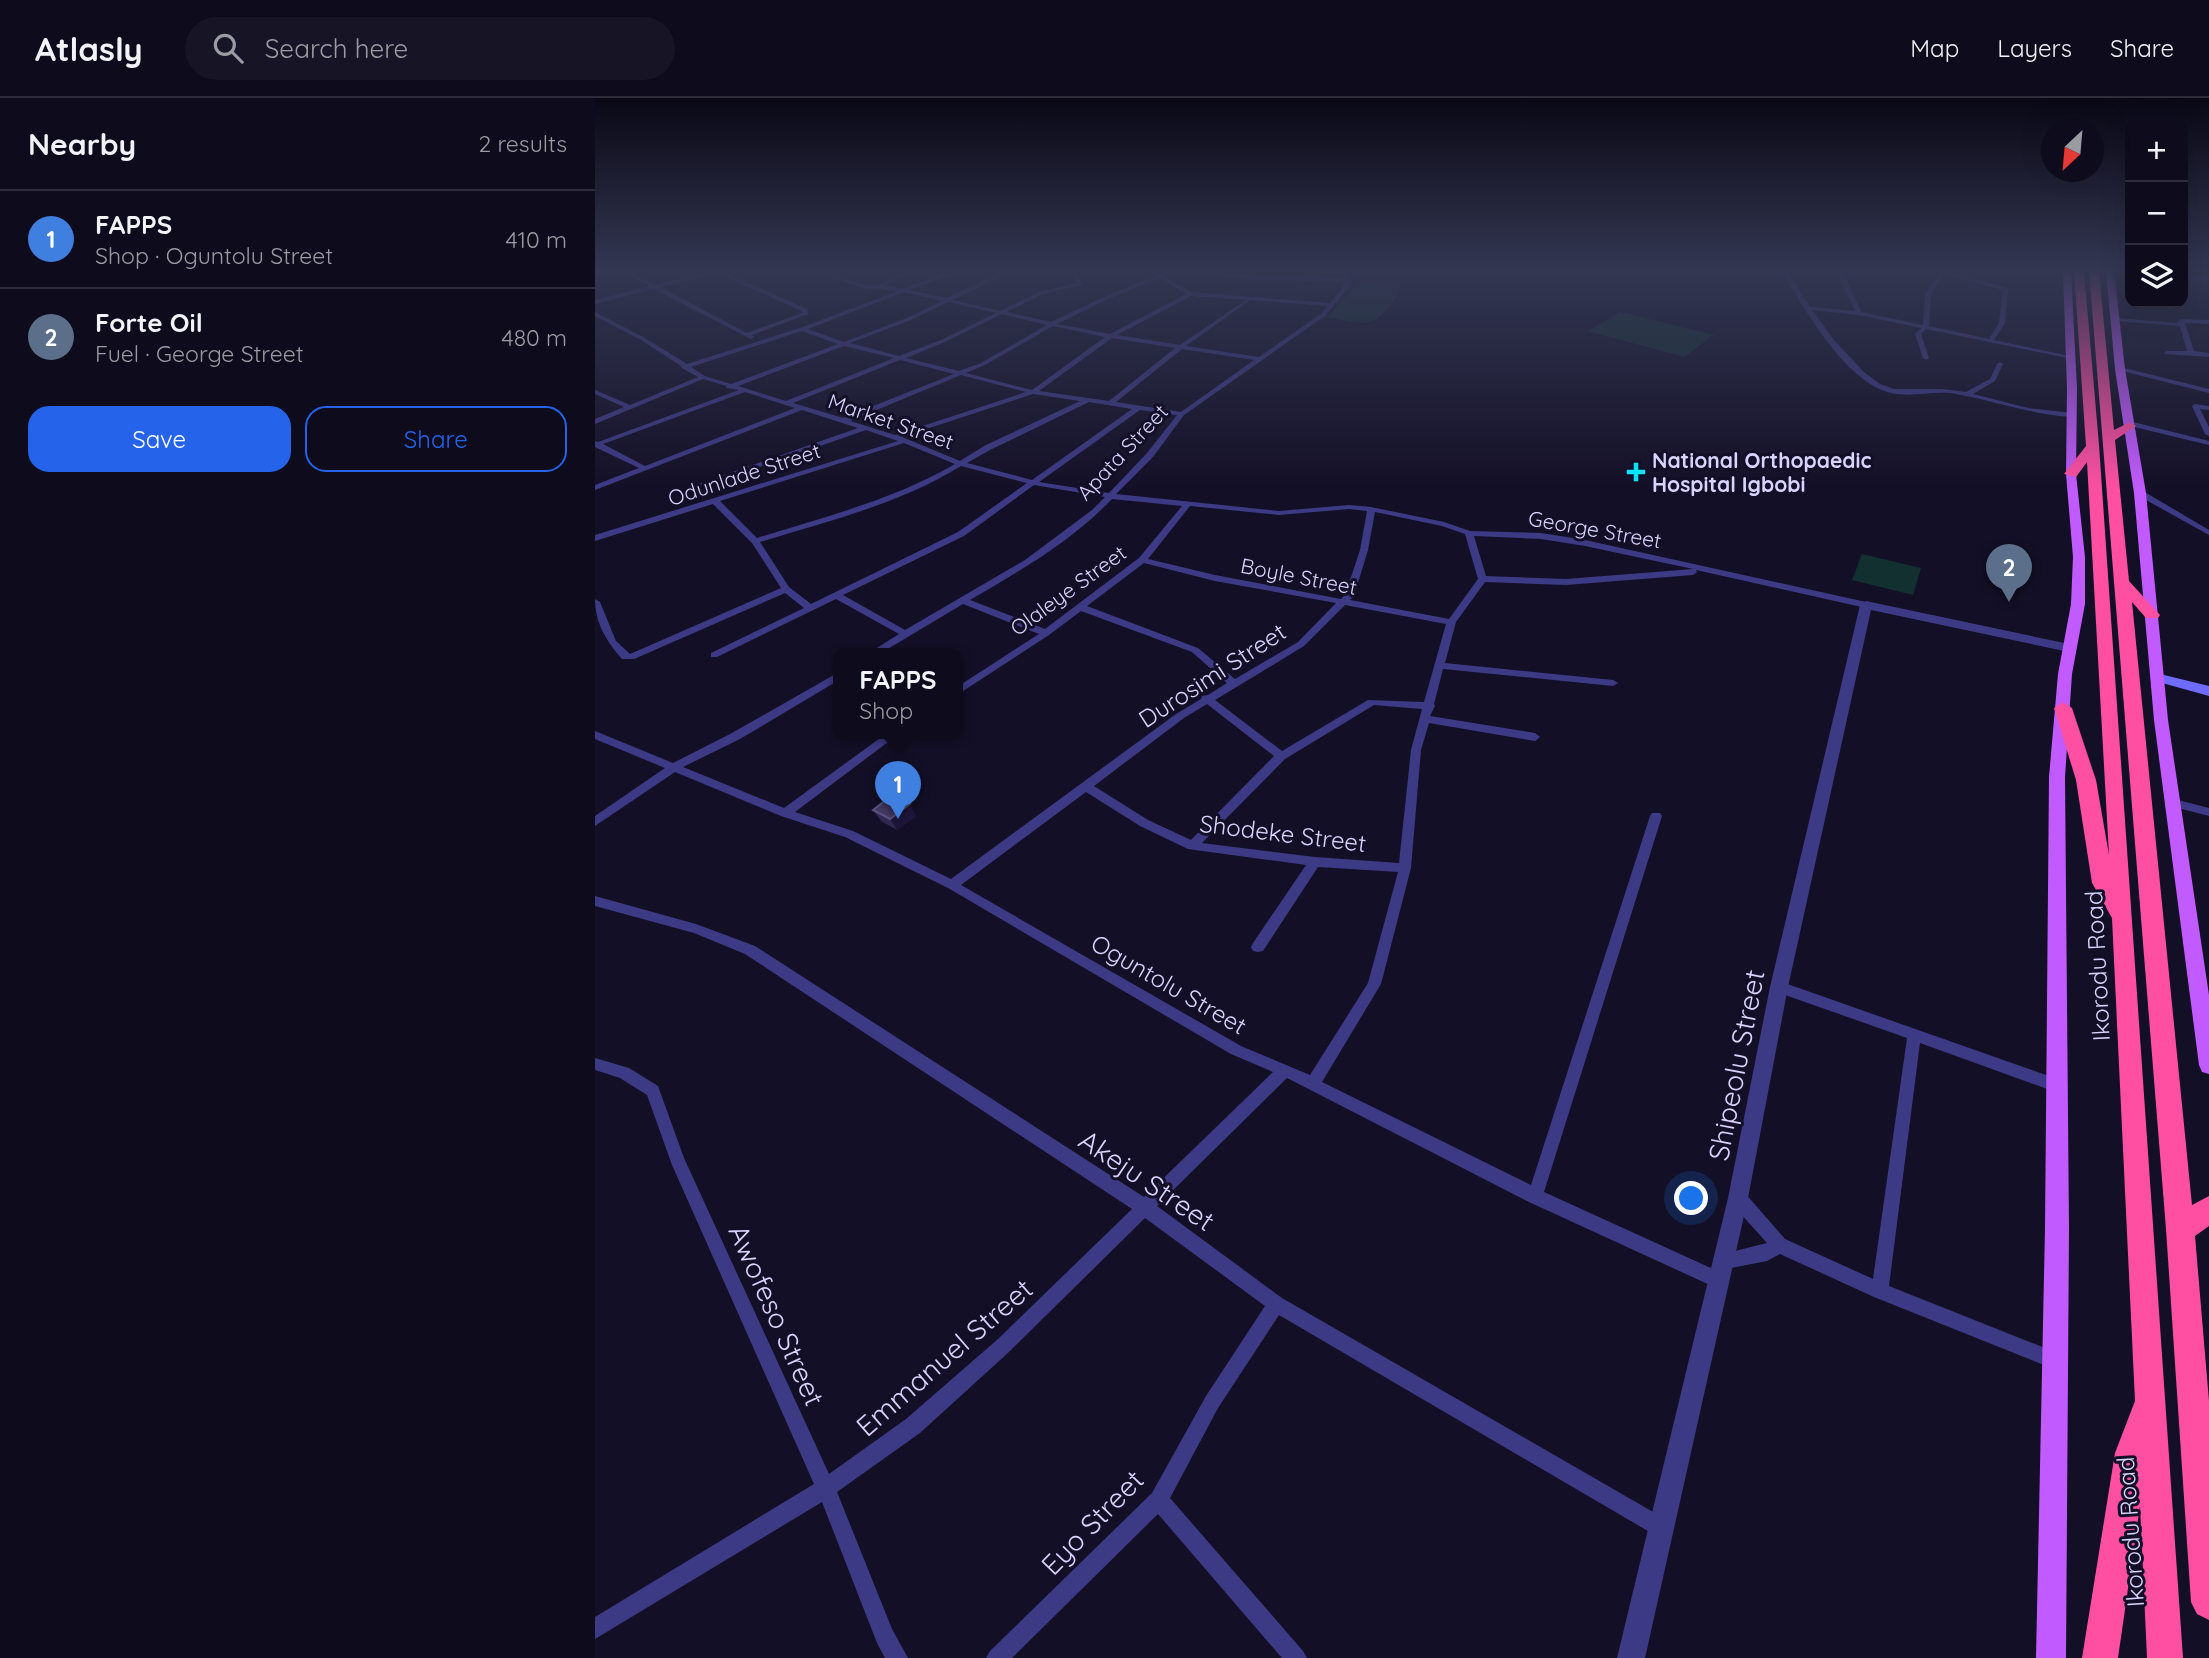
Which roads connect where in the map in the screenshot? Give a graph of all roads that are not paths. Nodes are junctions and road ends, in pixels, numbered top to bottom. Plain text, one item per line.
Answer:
1 (650, 344) edge
2 (755, 344) edge
3 (845, 344) joint
4 (933, 344) edge
5 (1020, 344) edge
6 (1099, 344) edge
7 (1159, 344) edge
8 (1184, 344) edge
9 (1282, 344) edge
10 (1833, 344) edge
11 (1920, 344) edge
12 (2008, 344) edge
13 (2069, 344) edge
14 (2086, 344) edge
15 (2118, 344) edge
16 (2188, 344) edge
17 (1179, 347) junction
18 (2166, 353) dead end
19 (2191, 354) junction
20 (2209, 355) edge
21 (902, 358) junction
22 (1926, 358) dead end
23 (2070, 358) junction
24 (1258, 359) junction
25 (2000, 363) dead end
26 (684, 367) junction
27 (2120, 369) junction
28 (958, 375) junction
29 (703, 377) junction
30 (729, 387) junction
31 (595, 391) edge
32 (743, 391) junction
33 (2209, 391) edge
34 (1033, 392) junction
35 (1967, 394) junction
36 (1089, 400) junction
37 (1112, 402) junction
38 (786, 403) junction
39 (629, 407) junction
40 (1139, 407) junction
41 (801, 408) junction
42 (2209, 408) edge
43 (1182, 414) junction
44 (843, 421) junction
45 (595, 422) edge
46 (2129, 425) junction
47 (866, 428) junction
48 (2091, 431) junction
49 (2209, 434) edge
50 (900, 439) junction
51 (2209, 443) edge
52 (596, 444) edge
53 (961, 464) junction
54 (644, 468) junction
55 (2071, 474) junction
56 (1034, 483) junction
57 (595, 488) edge
58 (691, 488) dead end
59 (2140, 493) junction
60 (1110, 496) junction
61 (716, 502) junction
62 (1187, 505) junction
63 (1371, 509) junction
64 (1469, 533) junction
65 (2209, 533) edge
66 (595, 538) edge
67 (755, 541) junction
68 (1142, 560) junction
69 (1704, 571) junction
70 (1482, 579) junction
71 (2120, 580) junction
72 (786, 589) junction
73 (837, 596) junction
74 (964, 601) junction
75 (1343, 602) junction
76 (595, 603) edge
77 (1865, 605) junction
78 (1080, 607) junction
79 (810, 608) junction
80 (2153, 615) junction
81 (1451, 622) junction
82 (607, 632) junction
83 (1046, 632) junction
84 (905, 634) junction
85 (595, 636) edge
86 (882, 648) edge
87 (2069, 648) junction
88 (713, 655) dead end
89 (1440, 666) junction
90 (2159, 677) junction
91 (833, 678) edge
92 (1613, 683) dead end
93 (1234, 684) junction
94 (963, 688) edge
95 (2209, 691) edge
96 (1206, 698) junction
97 (1430, 706) junction
98 (2063, 708) junction
99 (1425, 719) junction
100 (595, 735) edge
101 (1535, 737) dead end
102 (887, 739) edge
103 (1281, 757) junction
104 (674, 767) junction
105 (1087, 787) junction
106 (2174, 803) junction
107 (2209, 812) edge
108 (785, 813) junction
109 (1656, 816) dead end
110 (595, 822) edge
111 (1192, 846) junction
112 (1315, 862) junction
113 (1405, 868) junction
114 (952, 885) junction
115 (595, 901) edge
116 (2121, 919) junction
117 (1258, 947) dead end
118 (1779, 987) junction
119 (1914, 1036) junction
120 (595, 1064) edge
121 (2209, 1065) edge
122 (1285, 1070) junction
123 (1313, 1084) junction
124 (2057, 1086) junction
125 (1535, 1196) junction
126 (1738, 1198) junction
127 (1144, 1207) junction
128 (2209, 1210) edge
129 (2180, 1229) junction
130 (1779, 1245) junction
131 (1719, 1271) junction
132 (1880, 1291) junction
133 (1276, 1304) junction
134 (2054, 1360) junction
135 (2148, 1401) junction
136 (826, 1488) junction
137 (1159, 1500) junction
138 (1660, 1527) junction
139 (2209, 1602) edge
140 (595, 1629) edge
141 (897, 1658) edge
142 (997, 1658) edge
143 (1296, 1658) edge
144 (1631, 1658) edge
145 (2051, 1658) edge
146 (2100, 1658) edge
147 (2165, 1658) edge

1 - 26 street, Market Street
2 - 26 street
3 - 21 street
3 - 30 street
4 - 21 street
5 - 28 street
6 - 34 street
7 - 17 street
8 - 17 street
9 - 24 street, Apata Street
10 - 35 street
11 - 22 street
12 - 23 street
13 - 23 main road, Ikorodu Road
14 - 48 highway, Ikorodu Road
15 - 27 main road
16 - 19 street
17 - 24 street
17 - 37 street
18 - 19 street
19 - 20 street
21 - 28 street
21 - 38 street
23 - 48 main road, Ikorodu Road
24 - 43 street, Apata Street
25 - 35 street
26 - 29 street, Market Street
27 - 33 street
27 - 46 main road
28 - 34 street
28 - 44 street
29 - 30 street, Market Street
29 - 39 street
30 - 32 street, Market Street
31 - 39 street
32 - 38 street, Market Street
32 - 52 street
34 - 36 street
34 - 50 street, Odunlade Street
35 - 48 street
36 - 37 street
36 - 53 street
37 - 40 street
38 - 41 street, Market Street
39 - 45 street
40 - 43 street
40 - 56 street
41 - 44 street, Market Street
41 - 54 street
42 - 49 street
43 - 60 street, Apata Street
44 - 47 street, Market Street
46 - 48 highway
46 - 51 street
46 - 59 main road
47 - 50 street, Market Street
47 - 58 street
48 - 55 main road, Ikorodu Road
48 - 55 highway
48 - 71 highway, Ikorodu Road
48 - 116 highway, Ikorodu Road
50 - 53 street, Market Street
50 - 61 street, Odunlade Street
52 - 54 street
53 - 56 street, Market Street
53 - 67 street
54 - 57 street
55 - 87 main road, Ikorodu Road
56 - 60 street, Market Street
56 - 73 street
59 - 65 street
59 - 80 main road
60 - 62 street, George Street
60 - 74 street, Apata Street
61 - 66 street, Odunlade Street
61 - 67 street
62 - 63 street, George Street
62 - 68 street, Olaleye Street
63 - 64 street, George Street
63 - 75 street, Durosimi Street
64 - 69 street, George Street
64 - 70 street
67 - 72 street
68 - 75 street, Boyle Street
68 - 78 street, Olaleye Street
69 - 70 street
69 - 77 street, George Street
70 - 81 street
71 - 80 highway
71 - 129 highway, Ikorodu Road
72 - 79 street
72 - 82 street
73 - 79 street
73 - 84 street
74 - 83 street
74 - 84 street, Apata Street
75 - 81 street, Boyle Street
75 - 93 street, Durosimi Street
76 - 82 street
77 - 87 street, George Street
77 - 118 street, Shipeolu Street
78 - 83 street, Olaleye Street
78 - 93 street
79 - 88 street
80 - 90 main road
81 - 89 street
82 - 85 street
83 - 94 street, Olaleye Street
84 - 86 street, Apata Street
87 - 98 main road, Ikorodu Road
89 - 92 street
89 - 97 street
90 - 95 main road
90 - 106 main road
91 - 104 street
93 - 96 street, Durosimi Street
96 - 103 street
96 - 105 street, Durosimi Street
97 - 99 street
97 - 103 street
98 - 116 highway
98 - 124 main road, Ikorodu Road
99 - 101 street
99 - 113 street
100 - 104 street, Oguntolu Street
102 - 108 street
103 - 111 street
104 - 108 street, Oguntolu Street
104 - 110 street
105 - 111 street, Shodeke Street
105 - 114 street, Durosimi Street
106 - 107 street
106 - 121 main road
108 - 114 street, Oguntolu Street
109 - 125 street
111 - 112 street, Shodeke Street
112 - 113 street, Shodeke Street
112 - 117 street
113 - 123 street
114 - 122 street, Oguntolu Street
115 - 127 street, Akeju Street
116 - 135 highway, Ikorodu Road
118 - 119 street
118 - 126 street, Shipeolu Street
119 - 124 street
119 - 132 street
120 - 136 street, Awofeso Street
122 - 123 street, Oguntolu Street
122 - 127 street, Emmanuel Street
123 - 125 street, Oguntolu Street
124 - 134 main road, Ikorodu Road
125 - 131 street, Oguntolu Street
126 - 130 street
126 - 131 street, Shipeolu Street
127 - 133 street, Akeju Street
127 - 136 street, Emmanuel Street
128 - 129 highway
129 - 139 highway, Ikorodu Road
130 - 131 street
130 - 132 street
131 - 138 street, Shipeolu Street
132 - 134 street
133 - 137 street, Eyo Street
133 - 138 street, Akeju Street
134 - 145 main road, Ikorodu Road
135 - 146 highway
135 - 147 highway, Ikorodu Road
136 - 140 street, Emmanuel Street
136 - 141 street, Awofeso Street
137 - 142 street, Eyo Street
137 - 143 street
138 - 144 street, Shipeolu Street

